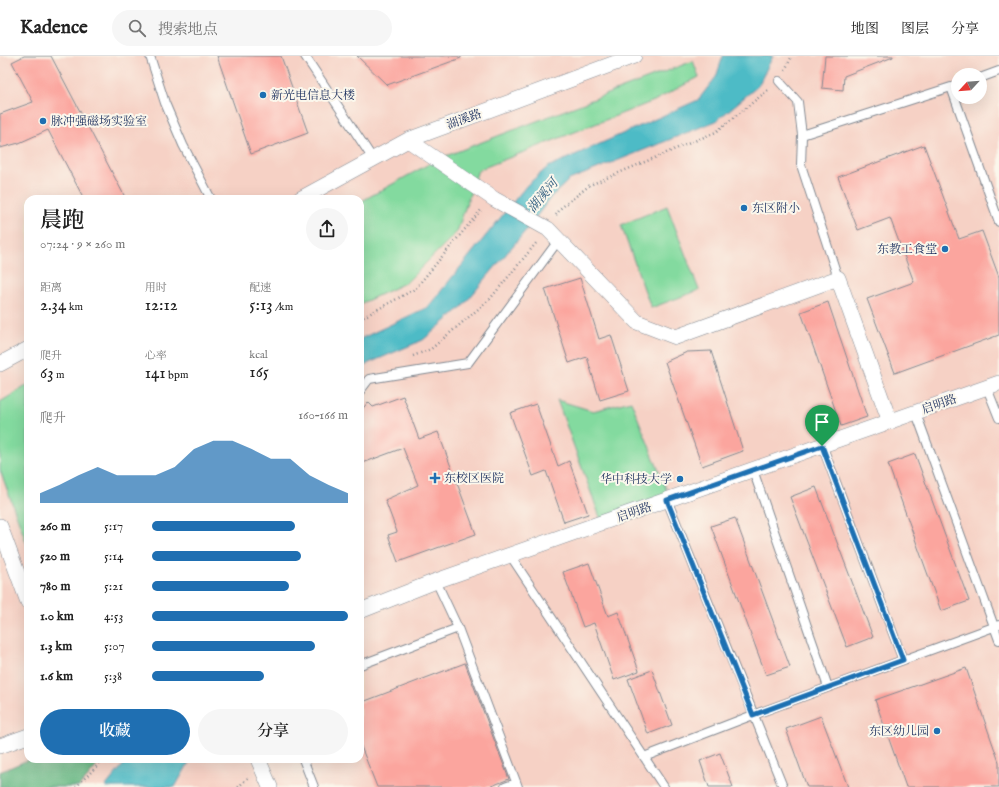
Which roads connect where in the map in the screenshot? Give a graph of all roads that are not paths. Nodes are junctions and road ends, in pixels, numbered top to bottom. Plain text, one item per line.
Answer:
1 (150, 56) edge
2 (305, 56) edge
3 (634, 56) edge
4 (999, 72) edge
5 (987, 76) edge
6 (779, 81) road end
7 (951, 87) edge
8 (960, 104) edge
9 (802, 135) junction
10 (408, 140) junction
11 (373, 159) junction
12 (209, 195) edge
13 (307, 195) edge
14 (999, 222) edge
15 (558, 241) junction
16 (838, 278) junction
17 (24, 351) edge
18 (0, 364) edge
19 (993, 385) edge
20 (364, 386) edge
21 (916, 413) junction
22 (999, 418) edge
23 (890, 422) junction
24 (822, 446) junction
25 (753, 470) junction
26 (667, 500) junction
27 (0, 526) edge
28 (510, 555) junction
29 (436, 581) junction
30 (24, 591) edge
31 (364, 608) edge
32 (997, 626) edge
33 (458, 628) junction
34 (999, 640) edge
35 (903, 660) junction
36 (364, 663) edge
37 (828, 687) junction
38 (753, 715) junction
39 (24, 737) edge
40 (0, 746) edge
41 (644, 757) junction
42 (260, 763) edge
43 (305, 763) edge
44 (517, 785) edge
45 (270, 787) edge
46 (314, 787) edge
47 (505, 787) edge
48 (664, 787) edge
49 (783, 787) edge

1 - 12 lane
2 - 11 lane
3 - 10 street, 湖溪路
4 - 5 lane
6 - 9 lane
7 - 9 lane
8 - 14 lane
9 - 16 lane
10 - 11 street, 湖溪路
10 - 15 street
11 - 13 street, 湖溪路
15 - 16 street
15 - 20 lane
16 - 23 street
17 - 18 street
19 - 21 street, 启明路
19 - 22 lane
21 - 23 street, 启明路
21 - 32 lane
23 - 24 street, 启明路
24 - 25 street, 启明路
24 - 35 lane
25 - 26 street, 启明路
25 - 37 lane
26 - 28 street, 启明路
26 - 38 lane
27 - 30 street
28 - 29 street, 启明路
28 - 41 lane
29 - 31 street, 启明路
29 - 33 lane
32 - 34 lane
32 - 35 lane
33 - 36 lane
33 - 44 lane
35 - 37 lane
37 - 38 lane
38 - 41 lane
38 - 49 lane
39 - 40 street
41 - 48 lane
42 - 45 street
43 - 46 lane
44 - 47 lane

